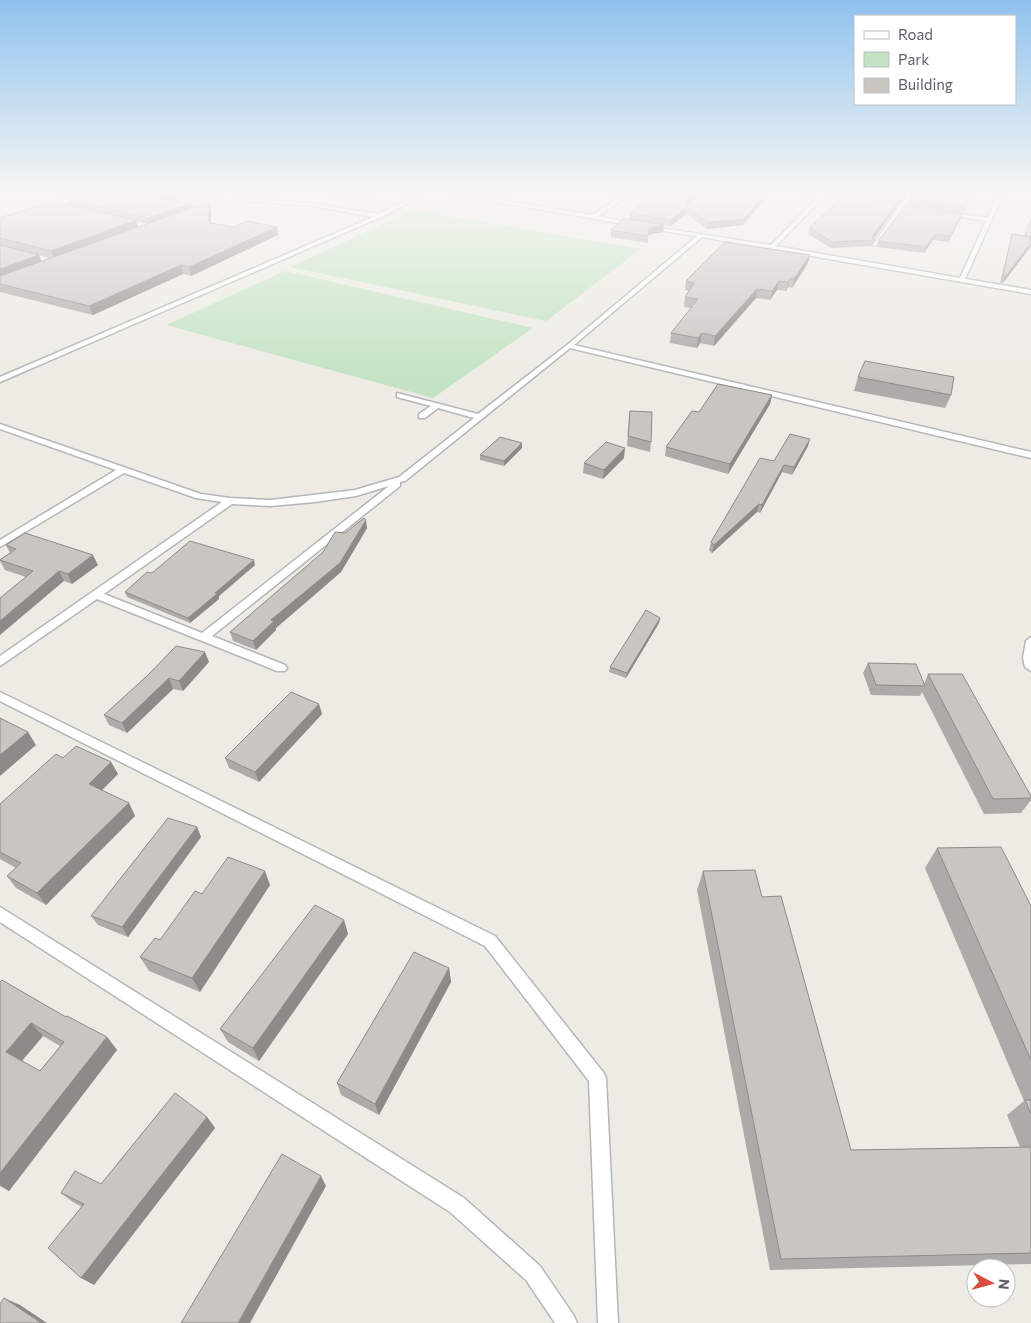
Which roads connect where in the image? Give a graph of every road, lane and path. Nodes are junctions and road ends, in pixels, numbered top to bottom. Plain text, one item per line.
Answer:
1 (292, 254) edge
2 (679, 254) edge
3 (812, 254) edge
4 (974, 254) edge
5 (962, 279) junction
6 (1031, 292) edge
7 (569, 346) junction
8 (0, 374) edge
9 (8, 377) junction
10 (0, 380) edge
11 (400, 395) dead end
12 (437, 405) junction
13 (422, 416) dead end
14 (479, 417) junction
15 (0, 426) edge
16 (1031, 455) edge
17 (122, 470) junction
18 (402, 479) junction
19 (230, 501) junction
20 (0, 544) edge
21 (97, 595) junction
22 (204, 637) junction
23 (1031, 641) edge
24 (0, 662) edge
25 (1031, 666) edge
26 (281, 668) dead end
27 (0, 696) edge
28 (0, 914) edge
29 (567, 1323) edge
30 (608, 1323) edge

1 - 9 lane
2 - 7 lane
3 - 5 lane
4 - 5 lane
5 - 6 lane
7 - 14 lane
7 - 16 lane
8 - 9 lane
9 - 10 lane
11 - 12 lane
12 - 13 lane
12 - 14 lane
14 - 18 lane
15 - 17 lane
17 - 19 lane
17 - 20 lane
18 - 19 lane
18 - 22 lane
19 - 21 lane
21 - 22 lane
21 - 24 lane
22 - 26 lane
23 - 25 lane
27 - 30 lane
28 - 29 lane

